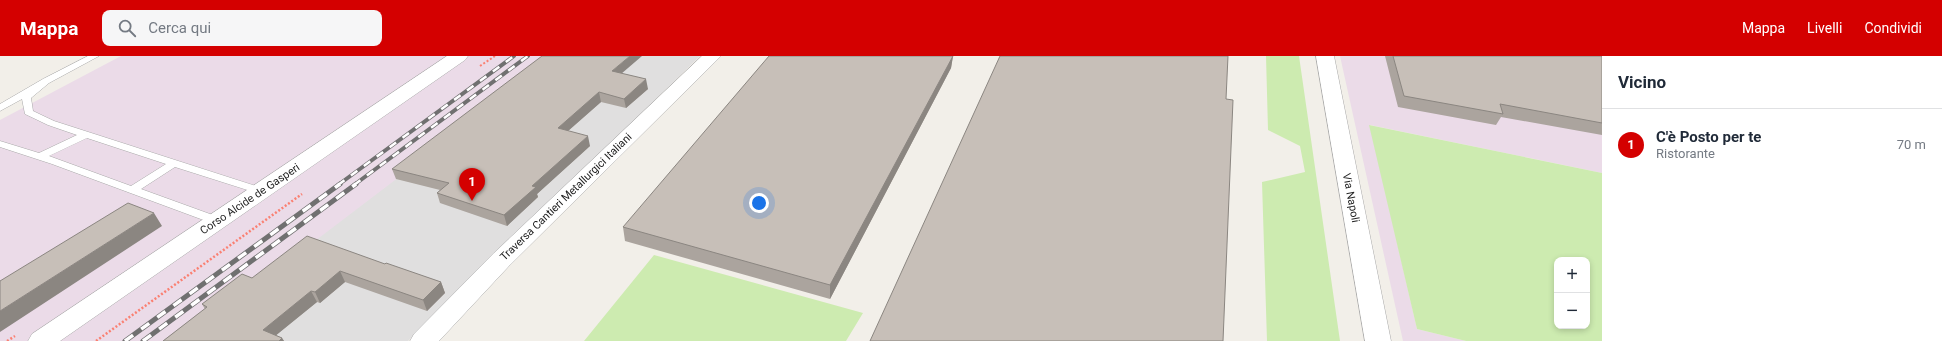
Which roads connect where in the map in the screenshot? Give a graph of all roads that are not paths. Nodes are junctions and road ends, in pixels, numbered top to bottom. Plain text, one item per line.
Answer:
1 (95, 56) edge
2 (459, 56) edge
3 (712, 56) edge
4 (1325, 56) edge
5 (46, 81) junction
6 (0, 108) edge
7 (87, 134) junction
8 (0, 144) edge
9 (40, 157) junction
10 (174, 163) junction
11 (132, 190) junction
12 (261, 191) junction
13 (217, 221) junction
14 (41, 341) edge
15 (423, 341) edge
16 (1378, 341) edge

1 - 5 lane
2 - 12 street, Corso Alcide de Gasperi
3 - 15 street, Traversa Cantieri Metallurgici Italiani
4 - 16 street, Via Napoli
5 - 6 lane
5 - 7 lane
7 - 9 lane
7 - 10 lane
8 - 9 lane
9 - 11 lane
10 - 11 lane
10 - 12 lane
11 - 13 lane
12 - 13 street, Corso Alcide de Gasperi
13 - 14 street, Corso Alcide de Gasperi

